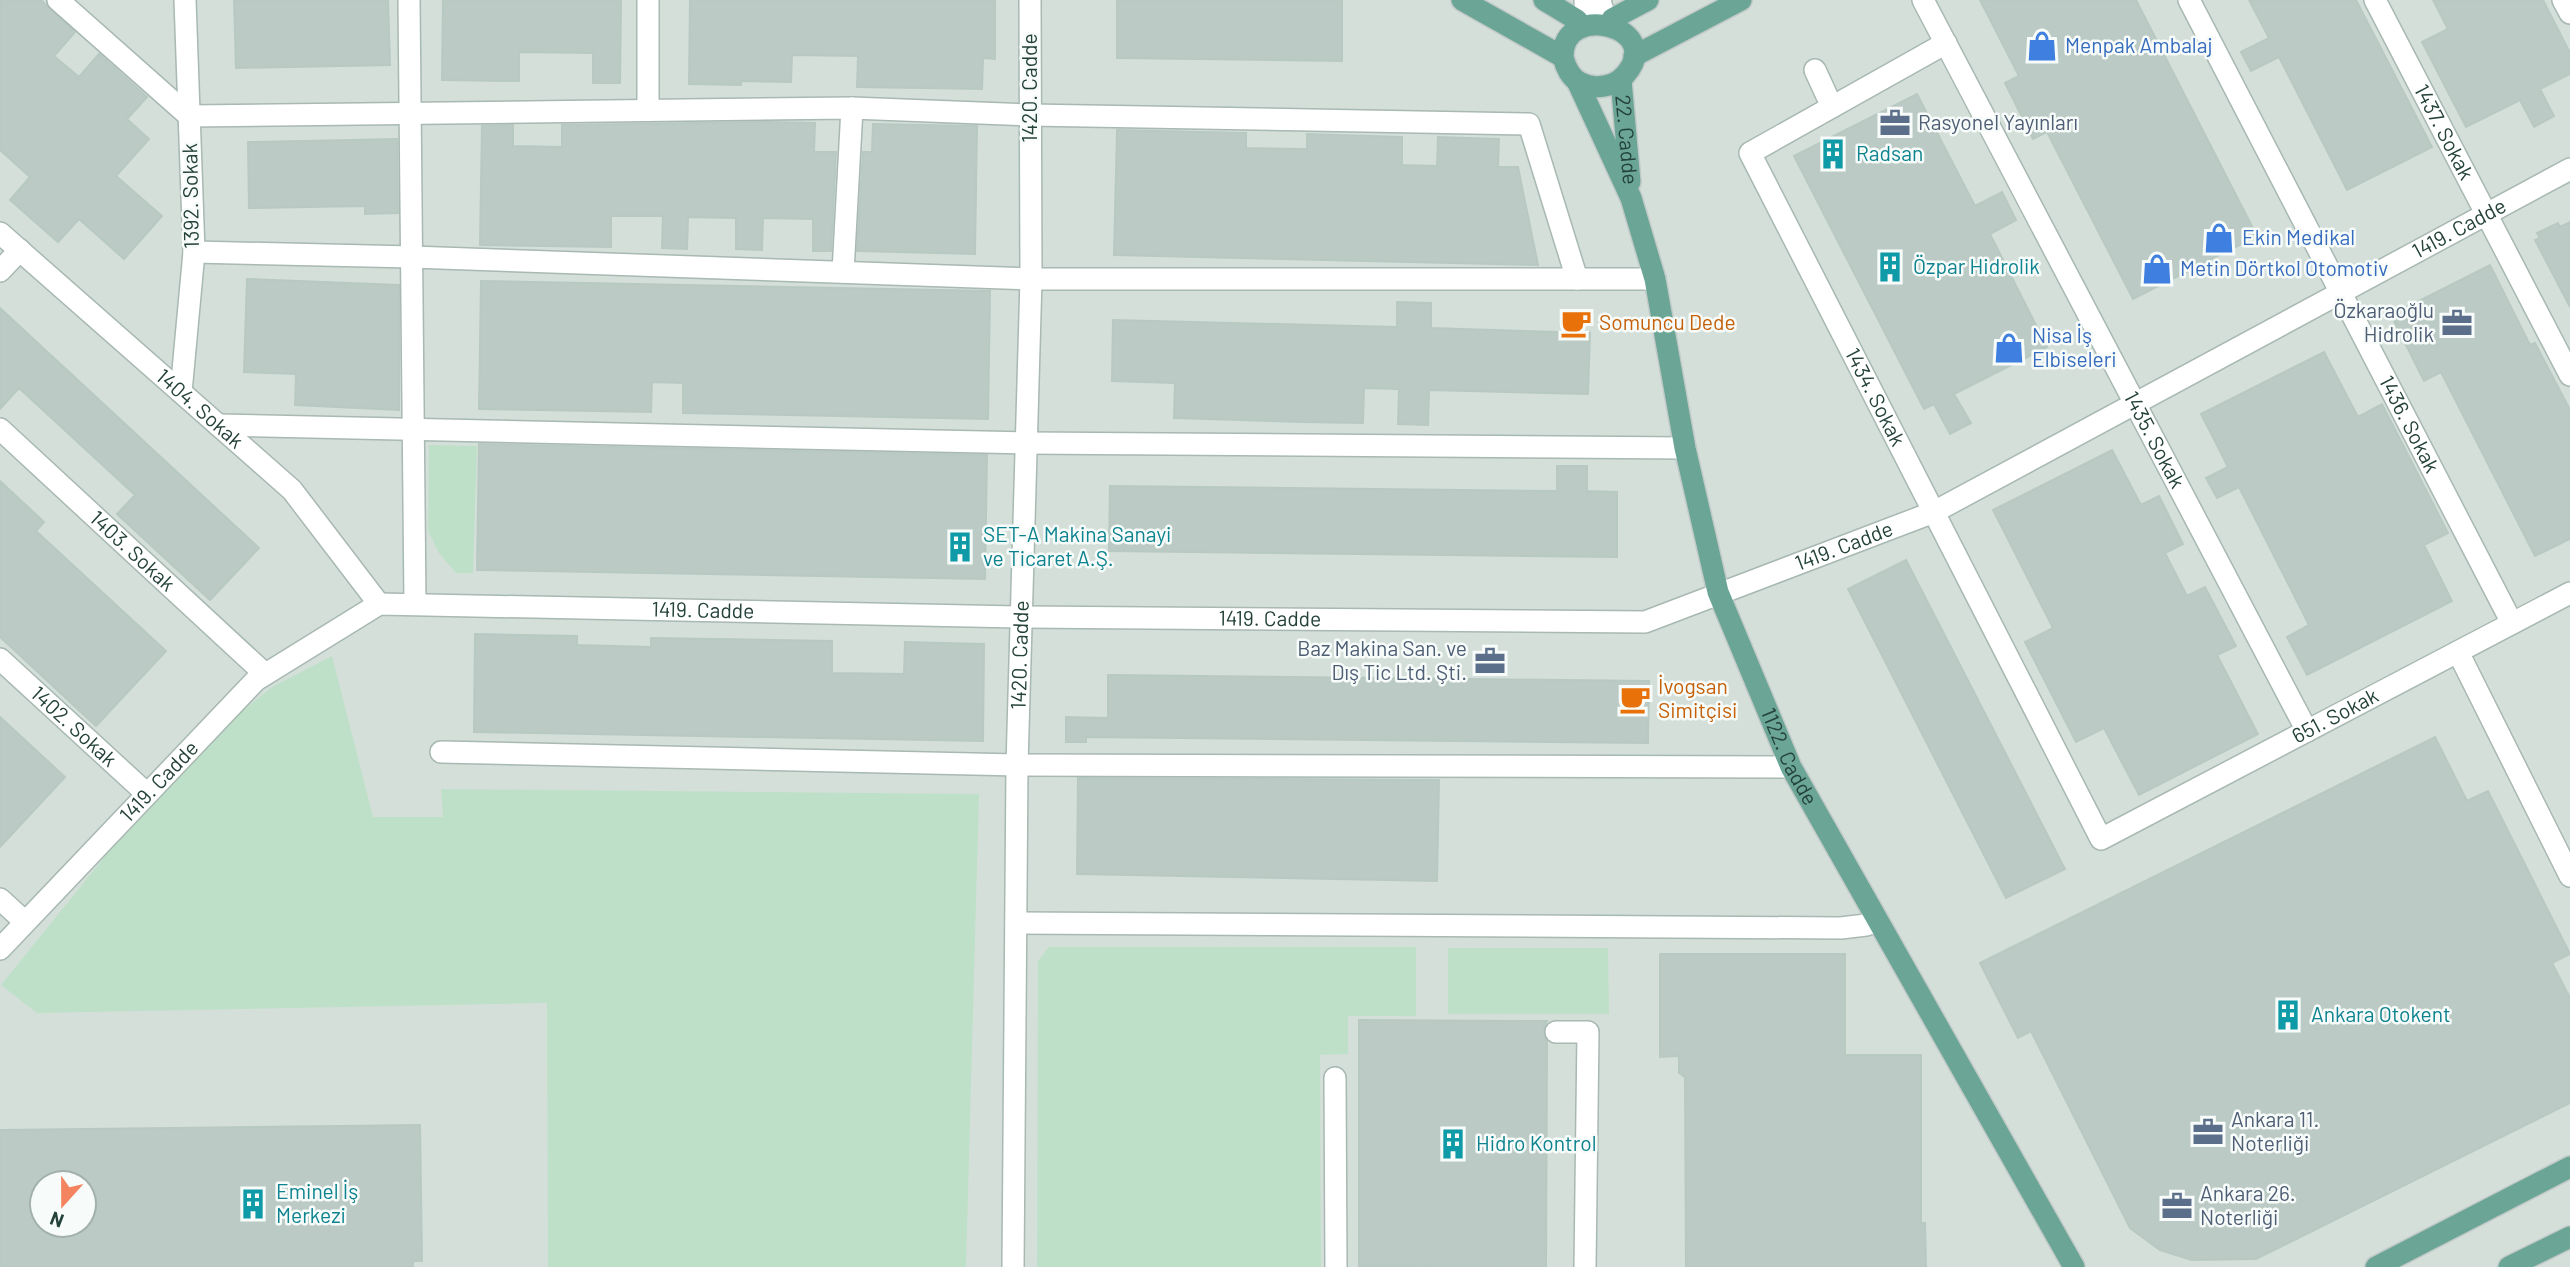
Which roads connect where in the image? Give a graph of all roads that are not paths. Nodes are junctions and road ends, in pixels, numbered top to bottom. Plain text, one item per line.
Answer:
1 (58, 0) edge
2 (186, 0) edge
3 (409, 0) edge
4 (648, 0) edge
5 (1030, 0) edge
6 (1462, 0) edge
7 (1544, 0) edge
8 (1648, 0) edge
9 (1741, 0) edge
10 (1923, 0) edge
11 (2189, 0) edge
12 (2375, 0) edge
13 (2563, 0) edge
14 (1594, 11) edge
15 (2570, 13) edge
16 (1946, 43) junction
17 (1634, 56) junction
18 (1563, 57) junction
19 (1815, 70) dead end
20 (1577, 80) junction
21 (1621, 80) junction
22 (1832, 107) junction
23 (852, 108) junction
24 (648, 110) junction
25 (410, 113) junction
26 (1030, 115) junction
27 (189, 116) junction
28 (2570, 169) edge
29 (1631, 198) junction
30 (2486, 214) junction
31 (0, 233) edge
32 (20, 250) junction
33 (194, 252) junction
34 (412, 257) junction
35 (0, 271) edge
36 (843, 272) junction
37 (1031, 279) junction
38 (1577, 279) junction
39 (1654, 279) junction
40 (2341, 292) junction
41 (2570, 375) edge
42 (181, 393) junction
43 (2135, 403) junction
44 (218, 425) junction
45 (413, 428) junction
46 (0, 429) edge
47 (1025, 443) junction
48 (1685, 448) junction
49 (1934, 512) junction
50 (1718, 592) junction
51 (2570, 593) edge
52 (379, 604) junction
53 (415, 604) junction
54 (1023, 617) junction
55 (2512, 624) junction
56 (2458, 652) junction
57 (0, 659) edge
58 (265, 674) junction
59 (2307, 731) junction
60 (442, 752) dead end
61 (1017, 765) junction
62 (1791, 767) junction
63 (147, 794) junction
64 (2101, 839) joint
65 (2570, 876) edge
66 (0, 899) edge
67 (24, 921) junction
68 (1878, 921) junction
69 (1016, 923) junction
70 (0, 949) edge
71 (1556, 1032) dead end
72 (1335, 1078) dead end
73 (2570, 1167) edge
74 (2570, 1237) edge
75 (1013, 1267) edge
76 (1336, 1267) edge
77 (1585, 1267) edge
78 (2073, 1267) edge
79 (2376, 1267) edge
80 (2509, 1267) edge

1 - 27 street
2 - 27 street, 1392. Sokak
3 - 25 street
4 - 24 street
5 - 26 street, 1420. Cadde
6 - 18 main road
7 - 14 main road
8 - 14 main road
9 - 17 main road
10 - 16 street, 1435. Sokak
11 - 40 street, 1436. Sokak
12 - 30 street, 1437. Sokak
13 - 15 street
14 - 17 main road
14 - 18 main road
16 - 22 street, 1434. Sokak
16 - 43 street, 1435. Sokak
17 - 21 main road
18 - 20 main road
19 - 22 street
20 - 21 main road
20 - 29 main road
21 - 29 main road, 22. Cadde
22 - 49 street, 1434. Sokak
23 - 24 street
23 - 26 street
23 - 36 street
24 - 25 street
25 - 27 street
25 - 34 street
26 - 37 street, 1420. Cadde
26 - 38 street
27 - 33 street, 1392. Sokak
28 - 30 street, 1419. Cadde
29 - 39 main road, 1122. Cadde
30 - 40 street, 1419. Cadde
30 - 41 street, 1437. Sokak
31 - 32 street, 1404. Sokak
32 - 35 street
32 - 42 street, 1404. Sokak
33 - 34 street
33 - 42 street, 1392. Sokak
34 - 36 street
34 - 45 street
36 - 37 street
37 - 38 street
37 - 47 street, 1420. Cadde
38 - 39 street
39 - 48 main road, 1122. Cadde
40 - 43 street, 1419. Cadde
40 - 55 street, 1436. Sokak
42 - 44 street, 1404. Sokak
43 - 49 street, 1419. Cadde
43 - 59 street, 1435. Sokak
44 - 45 street
44 - 52 street, 1404. Sokak
45 - 47 street
45 - 53 street
46 - 58 street, 1403. Sokak
47 - 48 street
47 - 54 street, 1420. Cadde
48 - 50 main road, 1122. Cadde
49 - 50 street, 1419. Cadde
49 - 64 street, 1434. Sokak
50 - 54 street, 1419. Cadde
50 - 62 main road, 1122. Cadde
51 - 55 street, 651. Sokak
52 - 53 street, 1419. Cadde
52 - 58 street, 1419. Cadde
53 - 54 street, 1419. Cadde
54 - 61 street, 1420. Cadde
55 - 56 street, 651. Sokak
56 - 59 street, 651. Sokak
56 - 65 street
57 - 63 street, 1402. Sokak
58 - 63 street, 1419. Cadde
59 - 64 street, 651. Sokak
60 - 61 street
61 - 62 street
61 - 69 street, 1420. Cadde
62 - 68 main road, 1122. Cadde
63 - 67 street, 1419. Cadde
66 - 67 street
67 - 70 street, 1419. Cadde
68 - 69 street
68 - 78 main road, 1122. Cadde
69 - 75 street, 1420. Cadde
71 - 77 street
72 - 76 street
73 - 79 main road
74 - 80 main road

